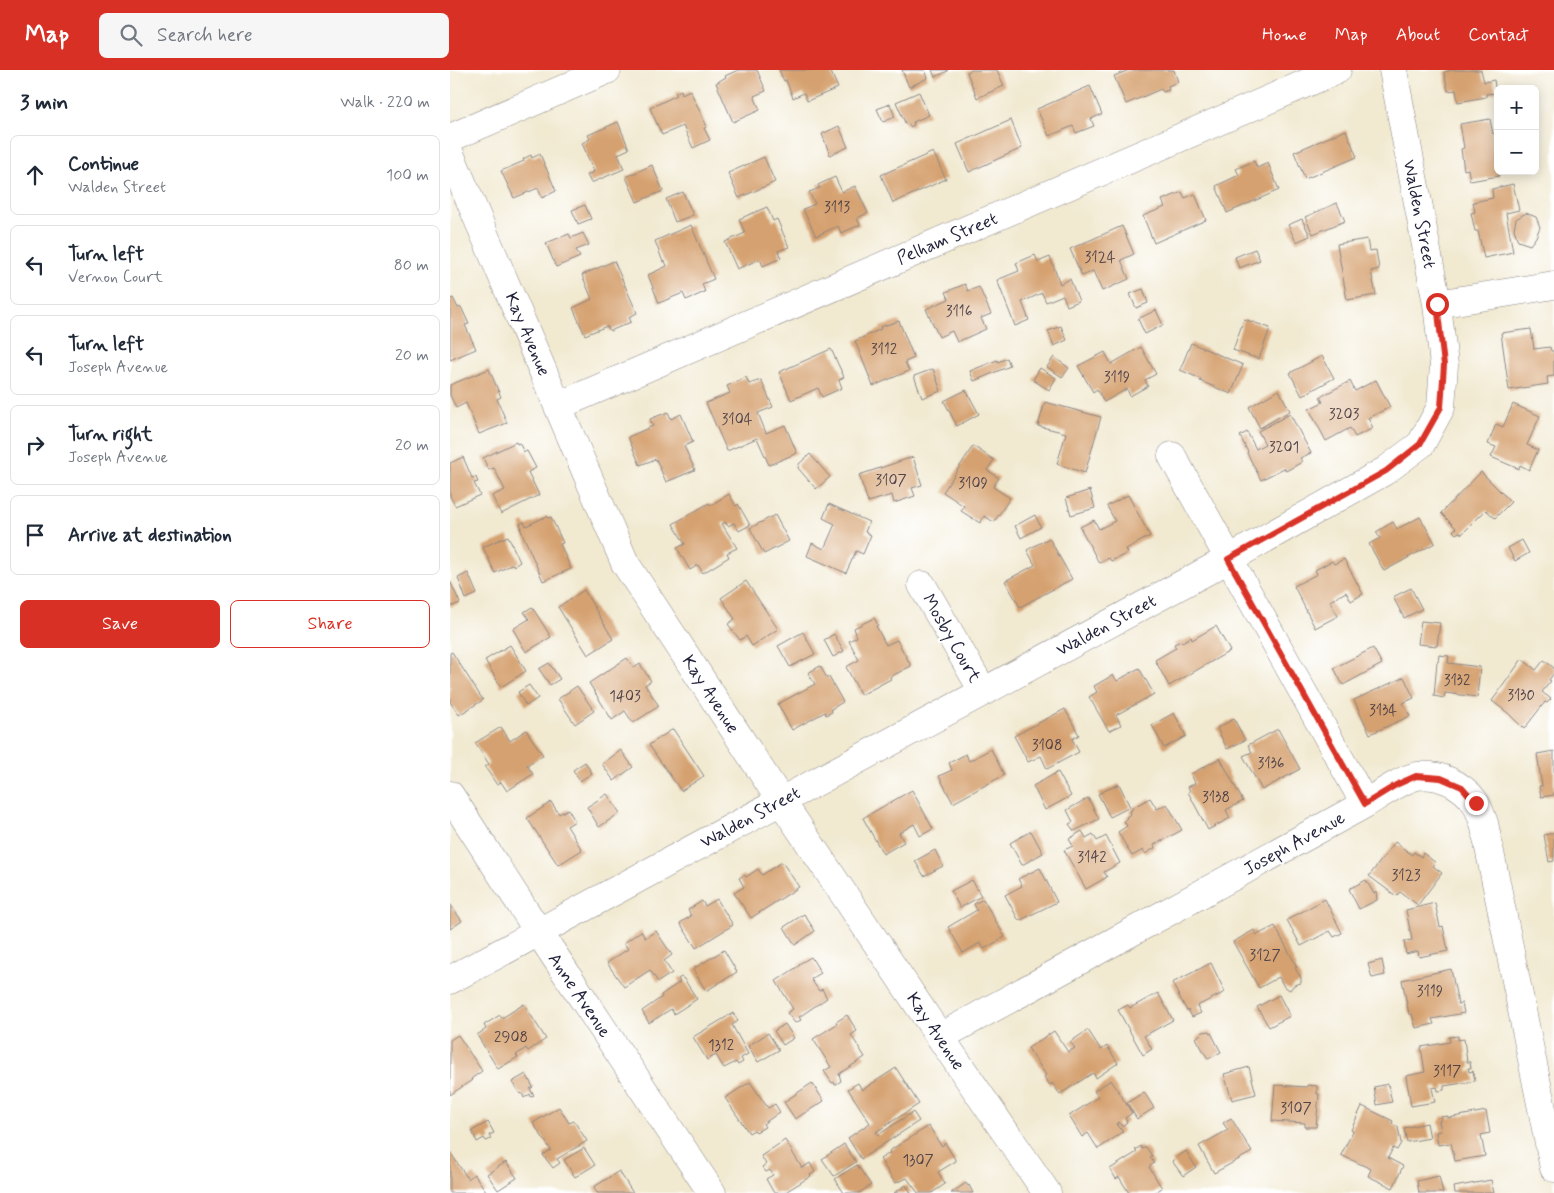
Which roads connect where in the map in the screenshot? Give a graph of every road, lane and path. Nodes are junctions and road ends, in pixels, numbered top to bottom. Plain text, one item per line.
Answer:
1 (606, 70) edge
2 (1337, 70) edge
3 (1393, 70) edge
4 (450, 138) edge
5 (450, 154) edge
6 (1554, 285) edge
7 (1437, 304) junction
8 (558, 406) junction
9 (1172, 456) dead end
10 (1228, 559) junction
11 (922, 585) dead end
12 (983, 691) junction
13 (450, 795) edge
14 (781, 801) junction
15 (1365, 804) junction
16 (538, 931) junction
17 (450, 980) edge
18 (940, 1037) junction
19 (1549, 1119) edge
20 (1554, 1168) edge
21 (712, 1193) edge
22 (1047, 1193) edge

1 - 4 street
2 - 8 street, Pelham Street
3 - 7 street, Walden Street
5 - 8 street, Kay Avenue
6 - 7 street
7 - 10 street, Walden Street
8 - 14 street, Kay Avenue
9 - 10 street
10 - 12 street, Walden Street
10 - 15 street
11 - 12 street, Mosby Court
12 - 14 street, Walden Street
13 - 16 street, Anne Avenue
14 - 16 street, Walden Street
14 - 18 street, Kay Avenue
15 - 18 street, Joseph Avenue
15 - 19 street, Joseph Avenue
16 - 17 street, Walden Street
16 - 21 street, Anne Avenue
18 - 22 street, Kay Avenue
19 - 20 street, Joseph Avenue

